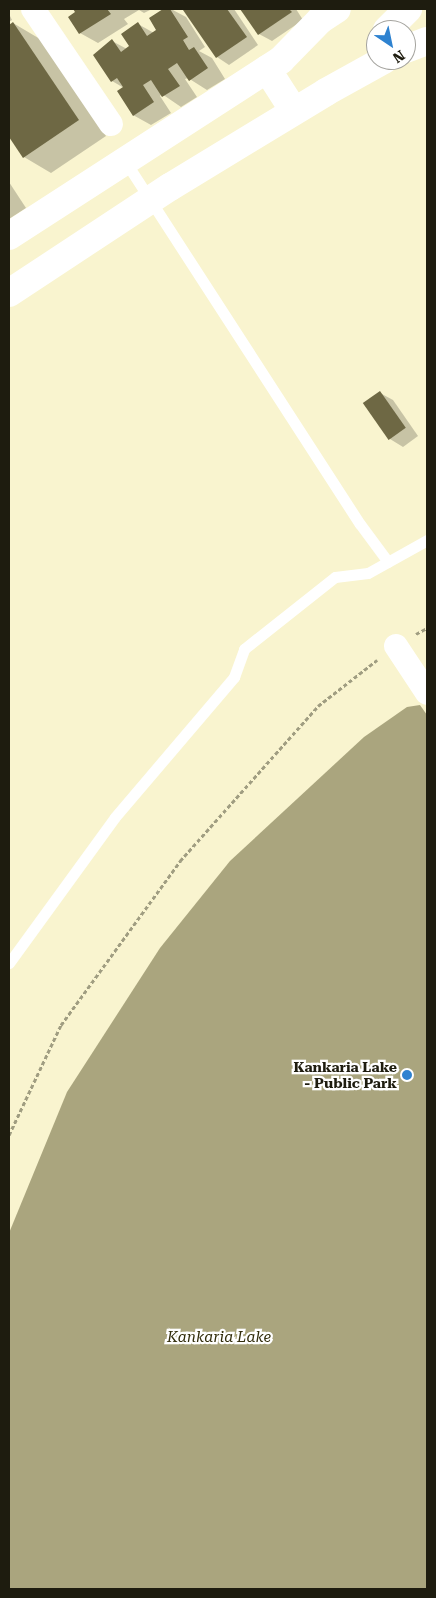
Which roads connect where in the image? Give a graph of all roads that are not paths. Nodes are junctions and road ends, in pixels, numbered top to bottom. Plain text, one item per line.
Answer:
1 (33, 9) edge
2 (337, 9) edge
3 (408, 9) edge
4 (397, 20) edge
5 (366, 51) edge
6 (267, 69) junction
7 (366, 70) edge
8 (326, 92) junction
9 (294, 111) junction
10 (111, 124) dead end
11 (125, 161) junction
12 (150, 200) junction
13 (9, 236) edge
14 (9, 293) edge
15 (427, 540) edge
16 (388, 562) junction
17 (396, 646) road end
18 (427, 692) edge
19 (9, 963) edge

1 - 10 street
2 - 6 main road
3 - 4 main road
5 - 8 main road
6 - 9 main road
6 - 11 main road
7 - 8 main road
8 - 9 main road
9 - 12 main road
11 - 12 lane
11 - 13 main road
12 - 14 main road
12 - 16 lane
15 - 16 lane
16 - 19 lane
17 - 18 street

